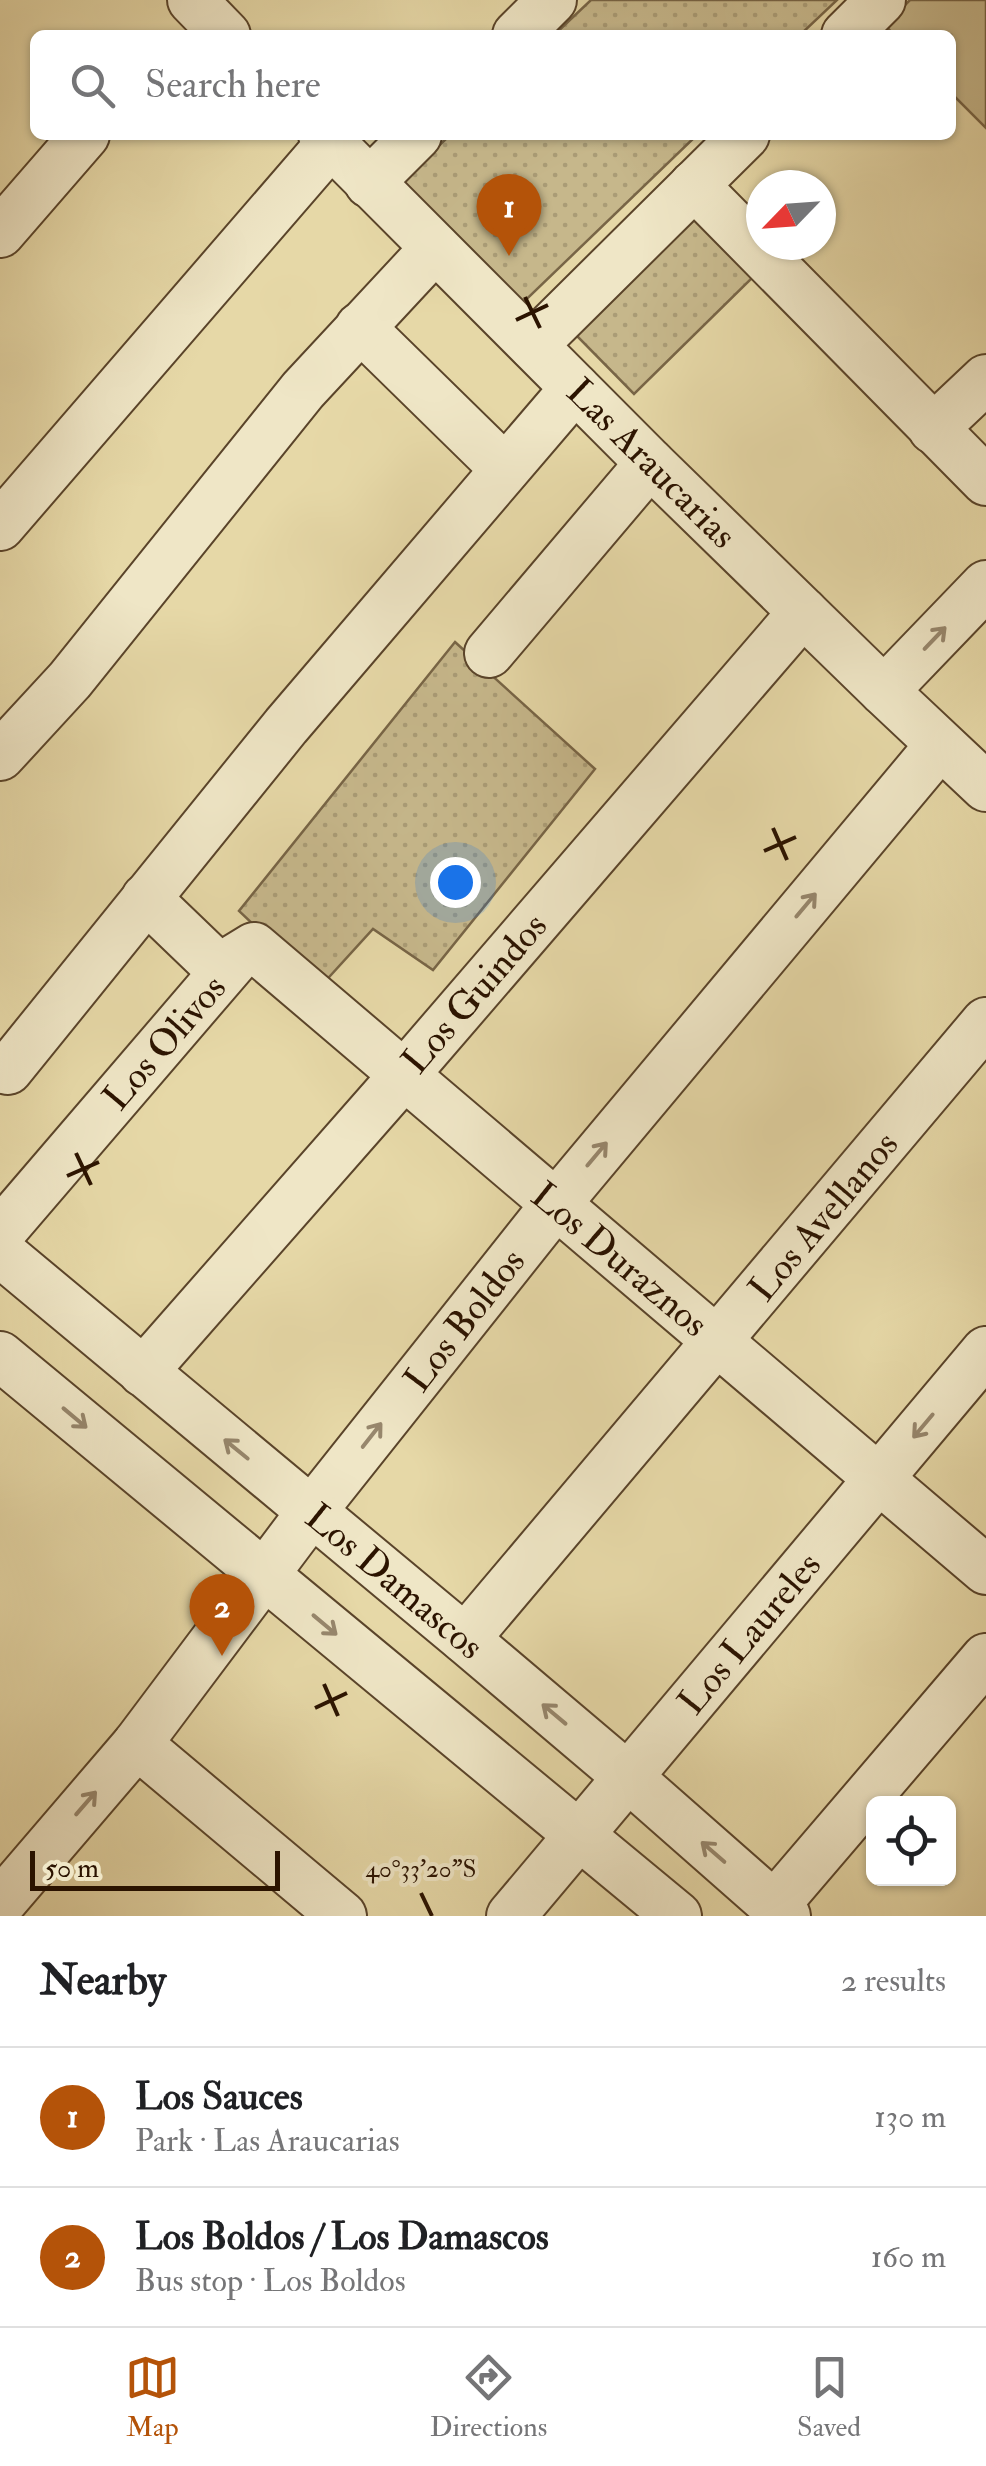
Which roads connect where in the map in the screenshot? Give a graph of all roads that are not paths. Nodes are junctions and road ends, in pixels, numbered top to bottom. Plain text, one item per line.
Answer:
1 (881, 0) edge
2 (851, 30) edge
3 (81, 140) edge
4 (326, 140) edge
5 (328, 140) edge
6 (411, 140) edge
7 (739, 140) edge
8 (369, 182) junction
9 (694, 185) junction
10 (0, 234) edge
11 (436, 248) junction
12 (360, 327) junction
13 (533, 344) junction
14 (986, 379) edge
15 (576, 388) junction
16 (933, 429) junction
17 (650, 463) junction
18 (506, 469) junction
19 (986, 481) edge
20 (0, 526) edge
21 (986, 586) edge
22 (803, 612) junction
23 (489, 653) dead end
24 (884, 691) junction
25 (940, 744) junction
26 (0, 756) edge
27 (986, 787) edge
28 (146, 898) junction
29 (238, 959) junction
30 (986, 1022) edge
31 (8, 1070) dead end
32 (404, 1075) junction
33 (556, 1204) junction
34 (0, 1233) edge
35 (0, 1252) edge
36 (718, 1342) junction
37 (986, 1351) edge
38 (143, 1372) junction
39 (6, 1373) edge
40 (878, 1479) junction
41 (312, 1511) junction
42 (986, 1570) edge
43 (265, 1575) junction
44 (465, 1638) junction
45 (986, 1658) edge
46 (137, 1744) junction
47 (628, 1777) junction
48 (580, 1835) junction
49 (0, 1904) edge
50 (780, 1911) edge
51 (15, 1916) edge
52 (342, 1916) edge
53 (511, 1916) edge
54 (678, 1916) edge

1 - 2 street
3 - 10 street
4 - 20 street
5 - 8 street, Las Araucarias
6 - 8 street
7 - 9 street
8 - 11 street, Las Araucarias
9 - 13 street
9 - 16 street
11 - 12 street
11 - 13 street, Las Araucarias
12 - 18 street
12 - 26 street
13 - 15 street, Las Araucarias
14 - 16 street
15 - 17 street, Las Araucarias
15 - 18 street
16 - 19 street
17 - 22 street, Las Araucarias
17 - 23 street
18 - 28 street
24 -> 21 street
22 - 24 street, Las Araucarias
22 - 32 street, Los Guindos
24 - 25 street, Las Araucarias
25 - 27 street, Las Araucarias
33 -> 25 street, Los Boldos
28 - 29 street, Los Duraznos
28 - 31 street
29 - 32 street, Los Duraznos
29 - 34 street, Los Olivos
30 - 36 street, Los Avellanos
32 - 33 street, Los Duraznos
32 - 38 street, Los Guindos
33 - 36 street, Los Duraznos
41 -> 33 street, Los Boldos
35 - 38 street, Los Damascos
36 - 40 street, Los Duraznos
36 - 44 street, Los Avellanos
37 -> 40 street, Los Laureles
41 -> 38 street, Los Damascos
39 -> 43 street, Los Damascos
40 - 42 street, Los Duraznos
40 - 47 street, Los Laureles
41 - 43 street, Los Boldos
41 - 44 street, Los Damascos
43 - 46 street, Los Boldos
43 -> 48 street, Los Damascos
47 -> 44 street, Los Damascos
45 - 50 street
49 -> 46 street, Los Boldos
46 - 52 street
47 - 48 street, Los Laureles
50 -> 47 street, Los Damascos
48 - 53 street, Los Laureles
48 - 54 street, Los Damascos
49 - 51 street

